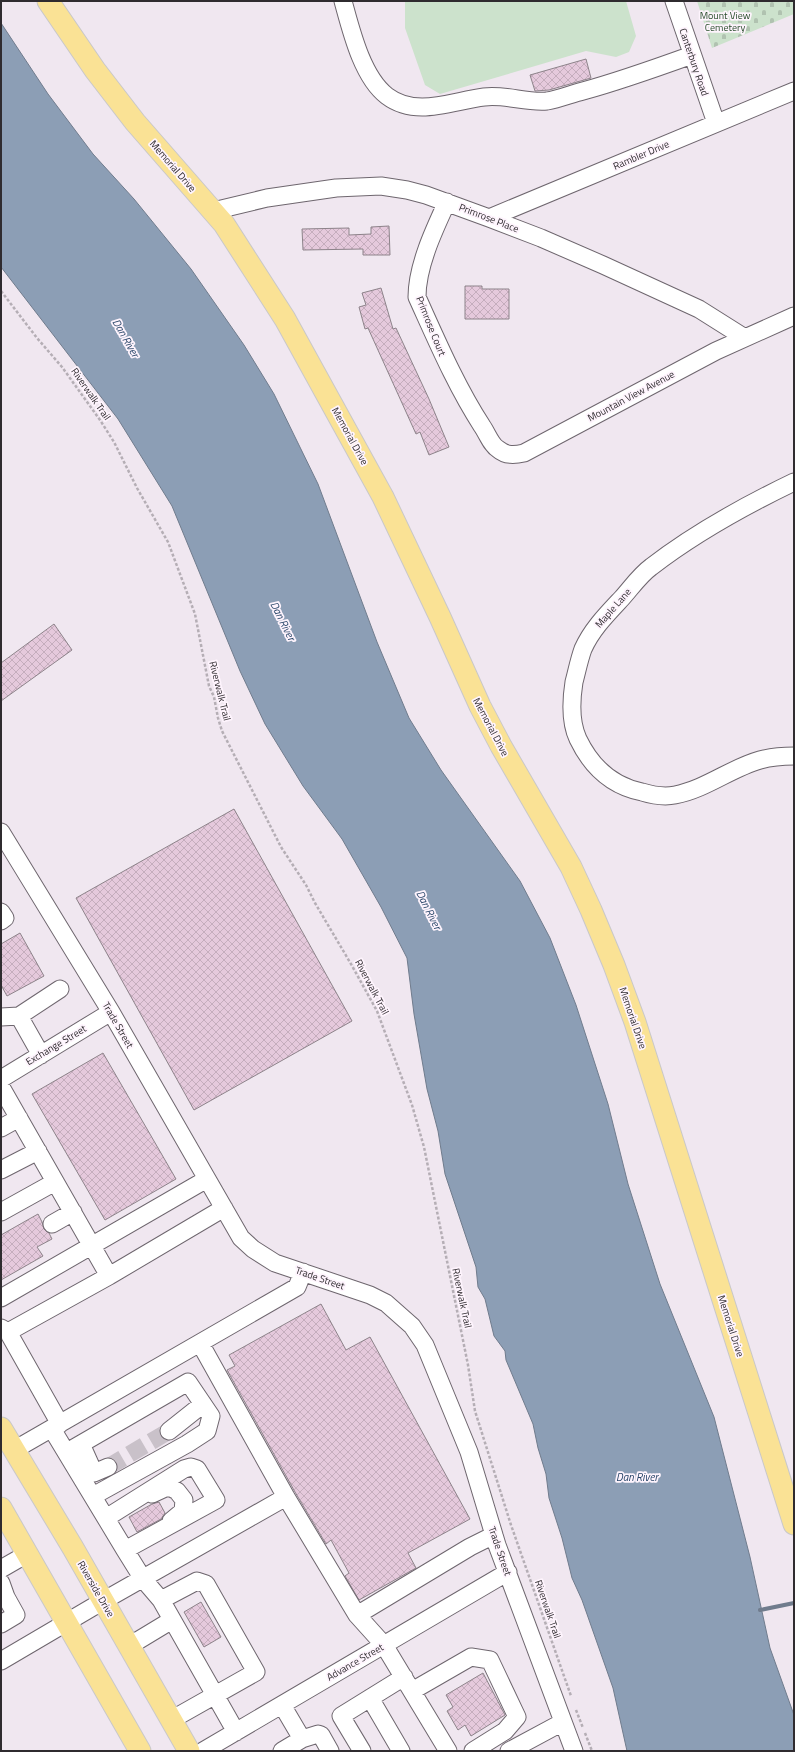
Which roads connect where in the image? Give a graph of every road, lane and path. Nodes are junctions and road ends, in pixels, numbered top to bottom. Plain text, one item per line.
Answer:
1 (48, 1) edge
2 (343, 1) edge
3 (674, 1) edge
4 (692, 55) junction
5 (794, 91) edge
6 (716, 123) junction
7 (447, 202) junction
8 (213, 211) junction
9 (489, 218) junction
10 (1, 291) edge
11 (794, 316) edge
12 (745, 338) junction
13 (480, 422) joint
14 (794, 482) edge
15 (794, 756) edge
16 (1, 832) edge
17 (1, 912) edge
18 (1, 921) edge
19 (60, 989) dead end
20 (111, 1012) junction
21 (19, 1016) junction
22 (1, 1017) edge
23 (40, 1054) junction
24 (1, 1079) edge
25 (1, 1086) edge
26 (19, 1118) junction
27 (1, 1128) edge
28 (38, 1150) junction
29 (1, 1170) edge
30 (208, 1179) junction
31 (55, 1182) junction
32 (224, 1208) junction
33 (1, 1212) edge
34 (73, 1212) junction
35 (52, 1224) dead end
36 (92, 1246) junction
37 (303, 1272) junction
38 (109, 1276) junction
39 (1, 1298) edge
40 (5, 1330) edge
41 (200, 1344) junction
42 (203, 1404) junction
43 (56, 1426) junction
44 (1, 1428) edge
45 (169, 1431) tunnel mouth
46 (74, 1448) junction
47 (14, 1450) junction
48 (108, 1467) tunnel mouth
49 (93, 1496) junction
50 (286, 1497) junction
51 (133, 1500) junction
52 (1, 1508) edge
53 (106, 1518) junction
54 (794, 1524) edge
55 (158, 1532) junction
56 (494, 1535) junction
57 (125, 1550) junction
58 (27, 1554) junction
59 (1, 1569) edge
60 (508, 1572) junction
61 (143, 1579) junction
62 (2, 1593) edge
63 (160, 1600) junction
64 (103, 1601) junction
65 (357, 1615) junction
66 (172, 1620) junction
67 (66, 1623) junction
68 (1, 1624) edge
69 (384, 1645) junction
70 (129, 1646) junction
71 (1, 1661) edge
72 (408, 1684) junction
73 (215, 1695) junction
74 (370, 1698) junction
75 (572, 1700) dead end
76 (282, 1705) junction
77 (575, 1706) dead end
78 (171, 1720) junction
79 (563, 1722) junction
80 (236, 1732) junction
81 (299, 1745) edge
82 (519, 1749) edge
83 (140, 1751) edge
84 (189, 1751) edge
85 (203, 1751) edge
86 (282, 1751) edge
87 (323, 1751) edge
88 (330, 1751) edge
89 (362, 1751) edge
90 (401, 1751) edge
91 (448, 1751) edge
92 (473, 1751) edge
93 (574, 1751) edge
94 (592, 1751) edge

1 - 8 main road, Memorial Drive
2 - 4 street
3 - 4 street, Canterbury Road
4 - 6 street, Canterbury Road
5 - 6 street, Rambler Drive
6 - 9 street, Rambler Drive
7 - 8 street, Primrose Place
7 - 9 street, Primrose Place
7 - 13 street, Primrose Court
8 - 54 main road, Memorial Drive
9 - 12 street, Primrose Place
10 - 75 path, Riverwalk Trail
11 - 12 street, Mountain View Avenue
12 - 13 street, Mountain View Avenue
14 - 15 street, Maple Lane
16 - 20 street, Trade Street
17 - 18 street
19 - 21 street
20 - 23 street, Exchange Street
20 - 30 street, Trade Street
21 - 22 street
21 - 23 street
23 - 24 street, Exchange Street
25 - 26 street
26 - 27 street
26 - 28 street
28 - 29 street
28 - 31 street
30 - 32 street, Trade Street
30 - 36 street
31 - 33 street
31 - 34 street
32 - 37 street, Trade Street
32 - 38 street
34 - 35 street
34 - 36 street
36 - 38 street
36 - 39 street
37 - 41 street
37 - 56 street, Trade Street
38 - 40 street
40 - 43 street
41 - 43 street
41 - 50 street
42 - 45 street
42 - 46 street
42 - 49 street
43 - 46 street
43 - 47 street
44 - 47 main road, Riverside Drive
46 - 48 street
46 - 49 street
47 - 64 main road, Riverside Drive
49 - 53 street
50 - 61 street
50 - 65 street
51 - 53 street
51 - 55 street
51 - 55 street
52 - 58 main road
53 - 57 street
55 - 57 street
56 - 60 street, Trade Street
56 - 65 street
57 - 61 street
58 - 59 street
58 - 67 main road
60 - 69 street, Advance Street
60 - 79 street, Trade Street
61 - 63 street
61 - 64 street
62 - 68 street
63 - 66 street
63 - 73 street
64 - 67 street
64 - 70 main road, Riverside Drive
65 - 69 street
66 - 70 street
66 - 73 street
67 - 71 street
67 - 83 main road
69 - 72 street
69 - 76 street, Advance Street
70 - 78 main road, Riverside Drive
72 - 74 street
72 - 91 street
72 - 92 street
73 - 78 street
73 - 80 street
74 - 89 street
74 - 90 street
76 - 80 street, Advance Street
76 - 81 street
77 - 94 path
78 - 84 main road, Riverside Drive
79 - 82 street
79 - 93 street, Trade Street
80 - 85 street, Advance Street
81 - 86 street
81 - 87 street
81 - 88 street

